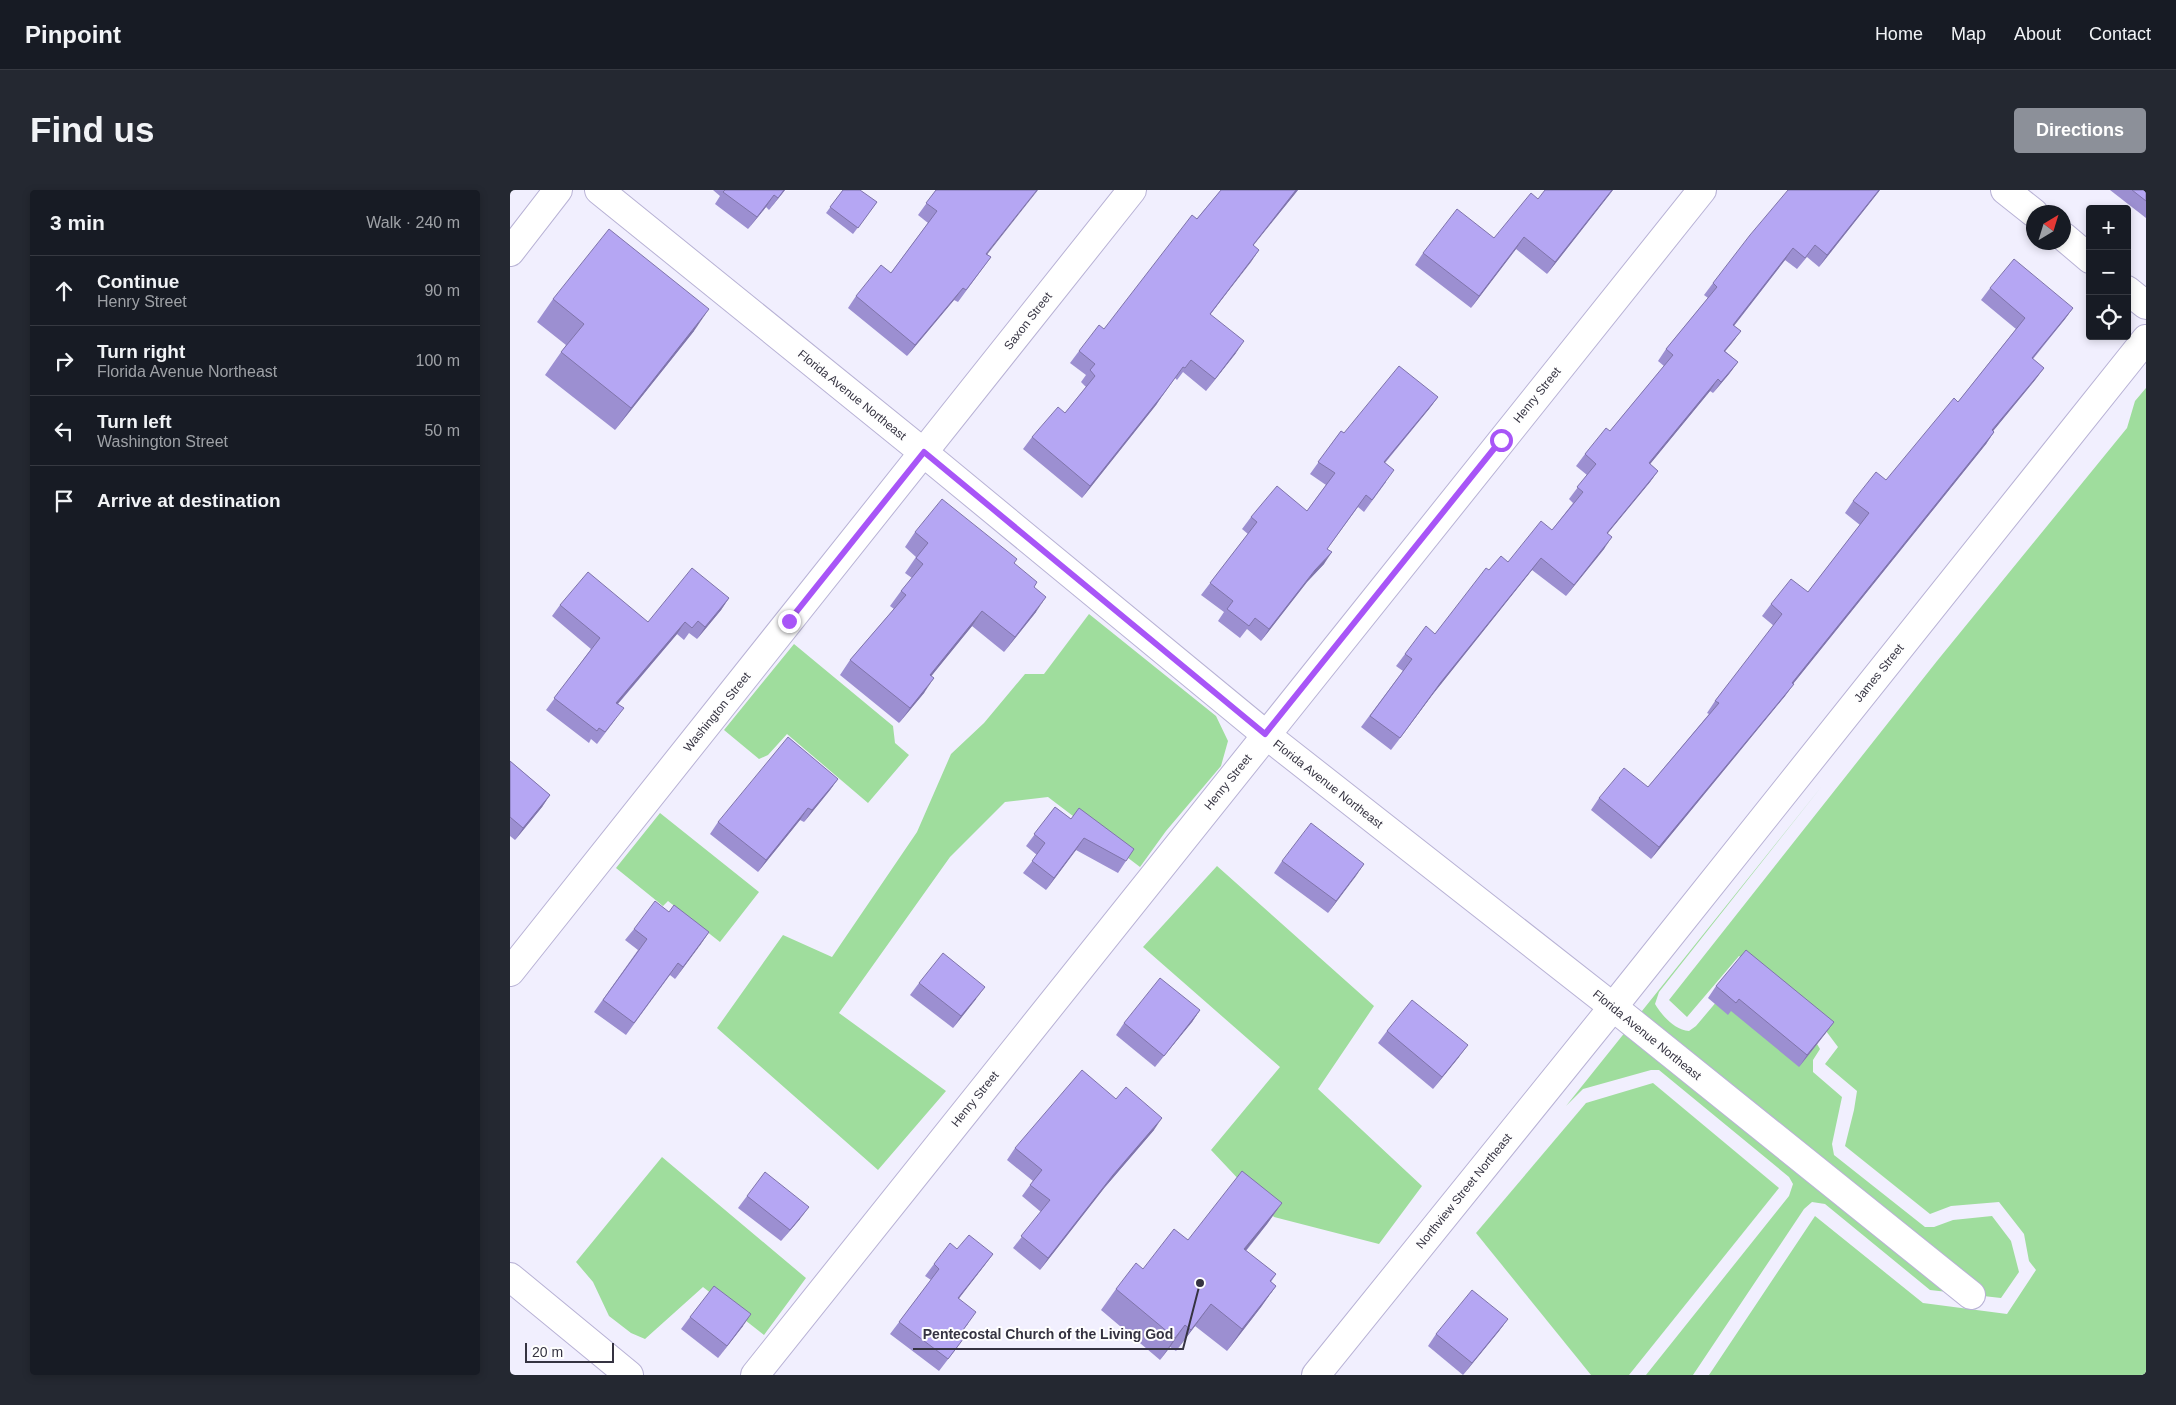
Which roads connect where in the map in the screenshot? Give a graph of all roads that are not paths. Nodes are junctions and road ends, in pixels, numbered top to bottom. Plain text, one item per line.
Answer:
1 (558, 190) edge
2 (599, 190) edge
3 (1132, 190) edge
4 (1702, 190) edge
5 (2005, 190) edge
6 (2026, 207) edge
7 (2071, 243) edge
8 (510, 252) edge
9 (2086, 256) edge
10 (2131, 293) edge
11 (2146, 305) edge
12 (2146, 339) edge
13 (924, 452) junction
14 (1265, 734) junction
15 (510, 972) edge
16 (1613, 1007) junction
17 (510, 1277) edge
18 (1971, 1295) dead end
19 (629, 1375) edge
20 (755, 1375) edge
21 (1316, 1375) edge

1 - 8 street
2 - 13 street, Florida Avenue Northeast
3 - 13 street, Saxon Street
4 - 14 street, Henry Street
5 - 6 street
7 - 9 street
10 - 11 street
12 - 16 street, James Street
13 - 14 street, Florida Avenue Northeast
13 - 15 street, Washington Street
14 - 16 street, Florida Avenue Northeast
14 - 20 street, Henry Street
16 - 18 street, Florida Avenue Northeast
16 - 21 street, Northview Street Northeast
17 - 19 street

